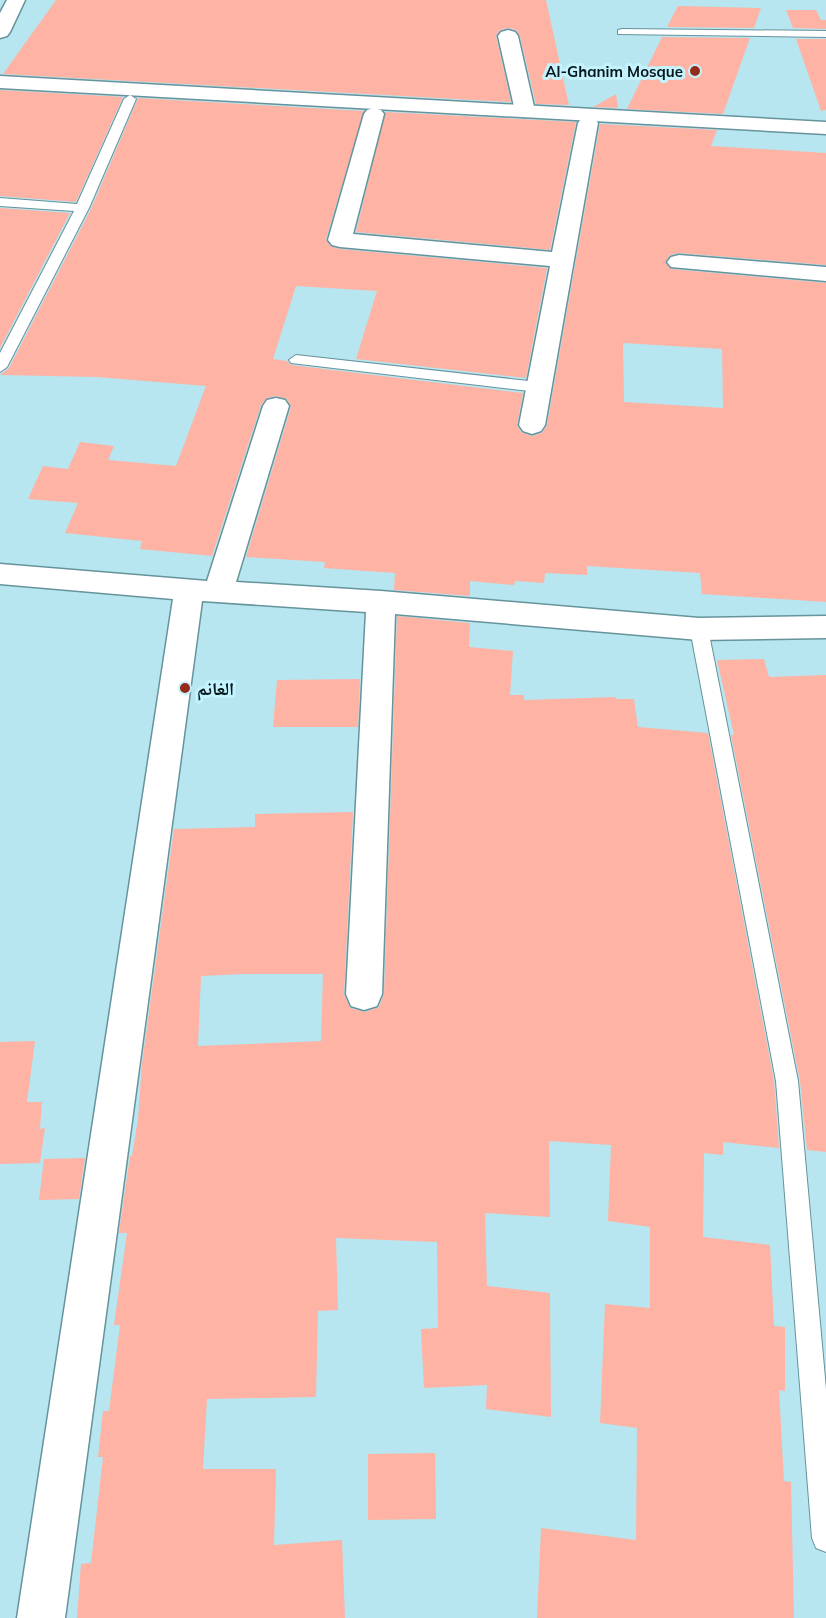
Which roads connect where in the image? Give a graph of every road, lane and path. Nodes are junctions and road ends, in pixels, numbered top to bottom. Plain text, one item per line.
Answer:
1 (16, 0) edge
2 (0, 32) edge
3 (622, 32) dead end
4 (826, 34) edge
5 (508, 36) dead end
6 (0, 82) edge
7 (0, 93) edge
8 (130, 99) junction
9 (525, 111) junction
10 (374, 114) junction
11 (588, 123) junction
12 (826, 128) edge
13 (826, 135) edge
14 (0, 202) edge
15 (82, 208) junction
16 (563, 260) junction
17 (679, 262) dead end
18 (826, 274) edge
19 (296, 360) dead end
20 (0, 367) edge
21 (538, 387) junction
22 (276, 406) dead end
23 (532, 425) dead end
24 (0, 574) edge
25 (203, 591) junction
26 (381, 602) junction
27 (699, 629) junction
28 (824, 633) edge
29 (364, 994) dead end
30 (826, 1538) edge
31 (41, 1618) edge

1 - 2 street
3 - 4 lane
5 - 9 street
6 - 9 street
7 - 8 street
8 - 10 street
8 - 15 lane
9 - 12 street
10 - 11 street
10 - 16 street
11 - 13 street
11 - 16 street
14 - 15 lane
15 - 20 lane
16 - 21 street
17 - 18 street
19 - 21 lane
21 - 23 street
22 - 25 street
24 - 25 street
25 - 26 street
25 - 31 street
26 - 27 street
26 - 29 street
27 - 28 street
27 - 30 lane

